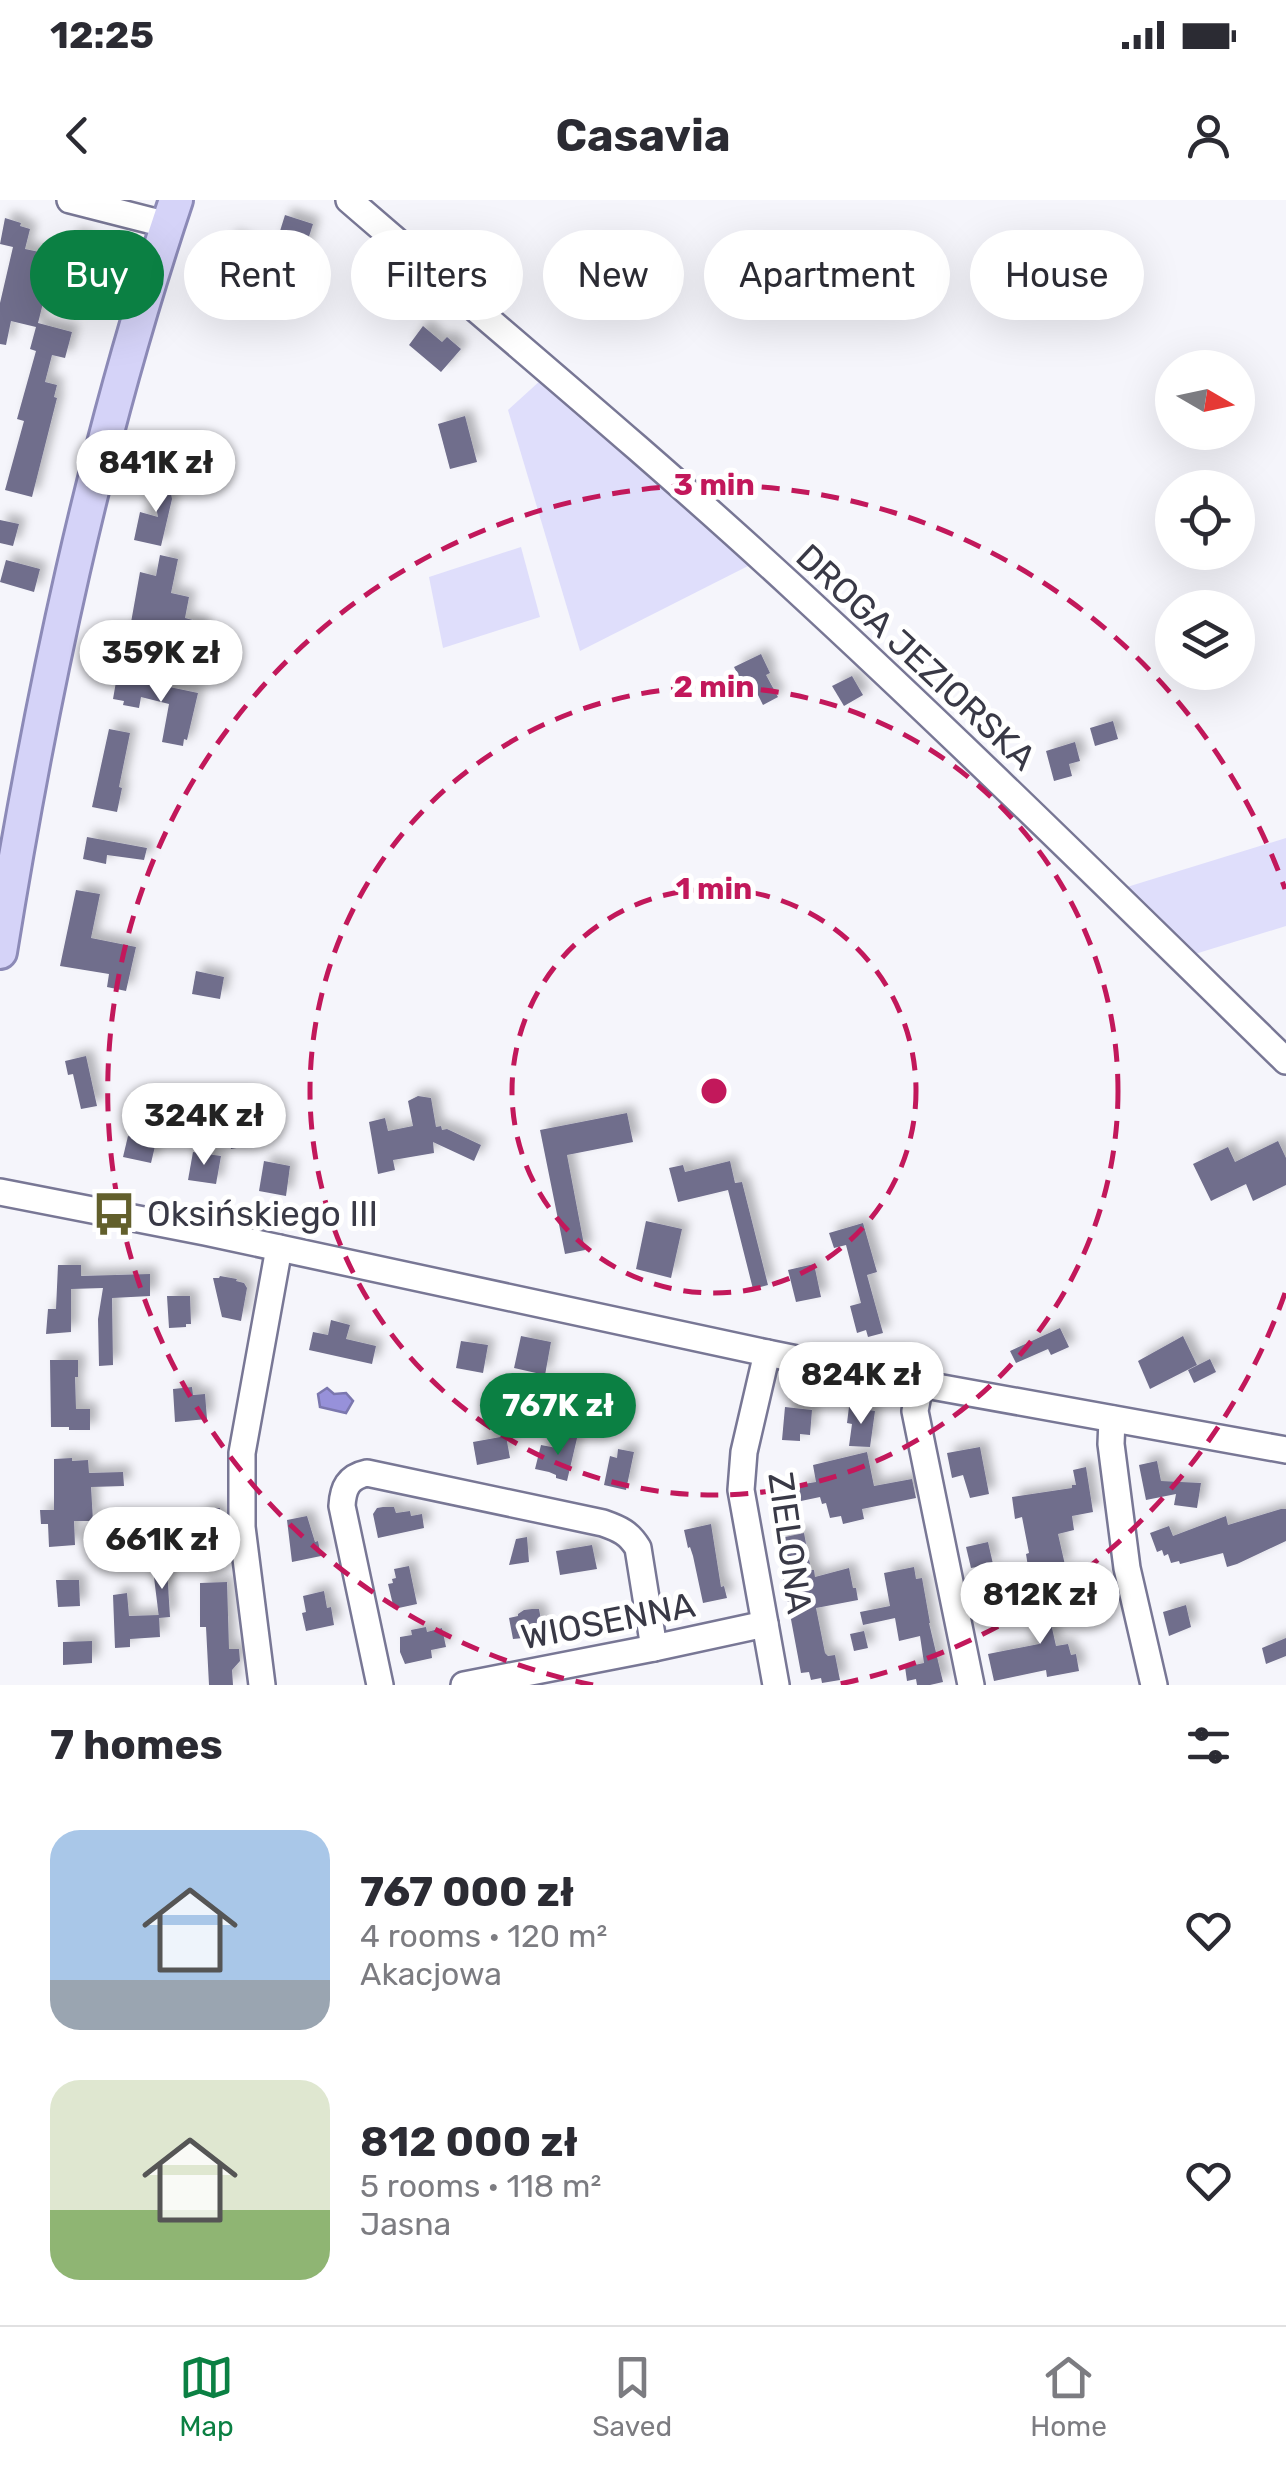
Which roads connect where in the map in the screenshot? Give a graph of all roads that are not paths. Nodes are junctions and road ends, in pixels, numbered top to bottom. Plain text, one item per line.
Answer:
1 (70, 200) edge
2 (349, 200) edge
3 (172, 212) edge
4 (0, 952) edge
5 (1286, 1060) edge
6 (0, 1192) edge
7 (279, 1248) junction
8 (767, 1354) junction
9 (920, 1384) junction
10 (1112, 1418) junction
11 (1286, 1450) edge
12 (765, 1624) junction
13 (654, 1648) junction
14 (492, 1682) edge
15 (262, 1685) edge
16 (380, 1685) edge
17 (464, 1685) edge
18 (776, 1685) edge
19 (971, 1685) edge
20 (1154, 1685) edge

1 - 3 street
2 - 5 street, DROGA JEZIORSKA
3 - 4 main road
6 - 7 street
7 - 8 street
7 - 15 street
8 - 9 street
8 - 12 street, ZIELONA
9 - 10 street
9 - 19 street
10 - 11 street
10 - 20 street
12 - 13 street, WIOSENNA
12 - 18 street, ZIELONA
13 - 14 street, WIOSENNA
13 - 16 street
14 - 17 street, WIOSENNA

